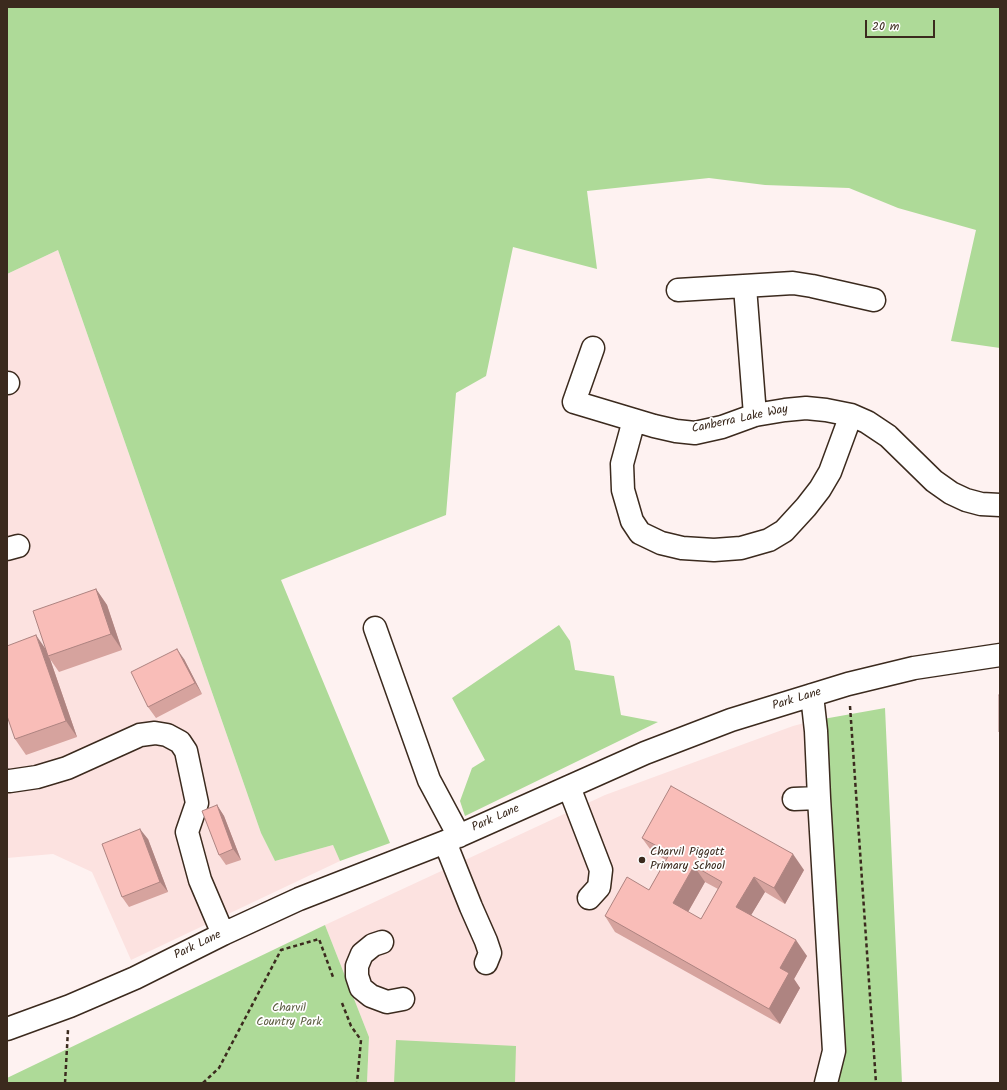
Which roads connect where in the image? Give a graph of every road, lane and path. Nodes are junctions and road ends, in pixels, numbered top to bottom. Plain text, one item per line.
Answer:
1 (745, 286) junction
2 (678, 290) dead end
3 (874, 300) dead end
4 (593, 348) dead end
5 (755, 415) junction
6 (851, 415) junction
7 (634, 420) junction
8 (1000, 505) edge
9 (375, 628) dead end
10 (1000, 655) edge
11 (848, 684) junction
12 (812, 695) junction
13 (7, 781) edge
14 (569, 787) junction
15 (819, 798) junction
16 (794, 799) dead end
17 (452, 839) junction
18 (589, 898) dead end
19 (223, 934) junction
20 (382, 942) dead end
21 (486, 963) dead end
22 (335, 983) dead end
23 (340, 997) dead end
24 (403, 999) dead end
25 (70, 1006) junction
26 (7, 1029) edge
27 (65, 1083) edge
28 (203, 1083) edge
29 (357, 1083) edge
30 (826, 1083) edge
31 (876, 1083) edge

1 - 2 street
1 - 3 street
1 - 5 street
4 - 7 street, Canberra Lake Way
5 - 6 street, Canberra Lake Way
5 - 7 street, Canberra Lake Way
6 - 7 street
6 - 8 street, Canberra Lake Way
9 - 17 street
10 - 11 street, Park Lane
11 - 12 street, Park Lane
11 - 31 path
12 - 14 street, Park Lane
12 - 15 street
13 - 19 street
14 - 17 street, Park Lane
14 - 18 street
15 - 16 street
15 - 30 street
17 - 19 street, Park Lane
17 - 21 street
19 - 25 street, Park Lane
20 - 24 street
22 - 28 path
23 - 29 path
25 - 26 street, Park Lane
25 - 27 path

